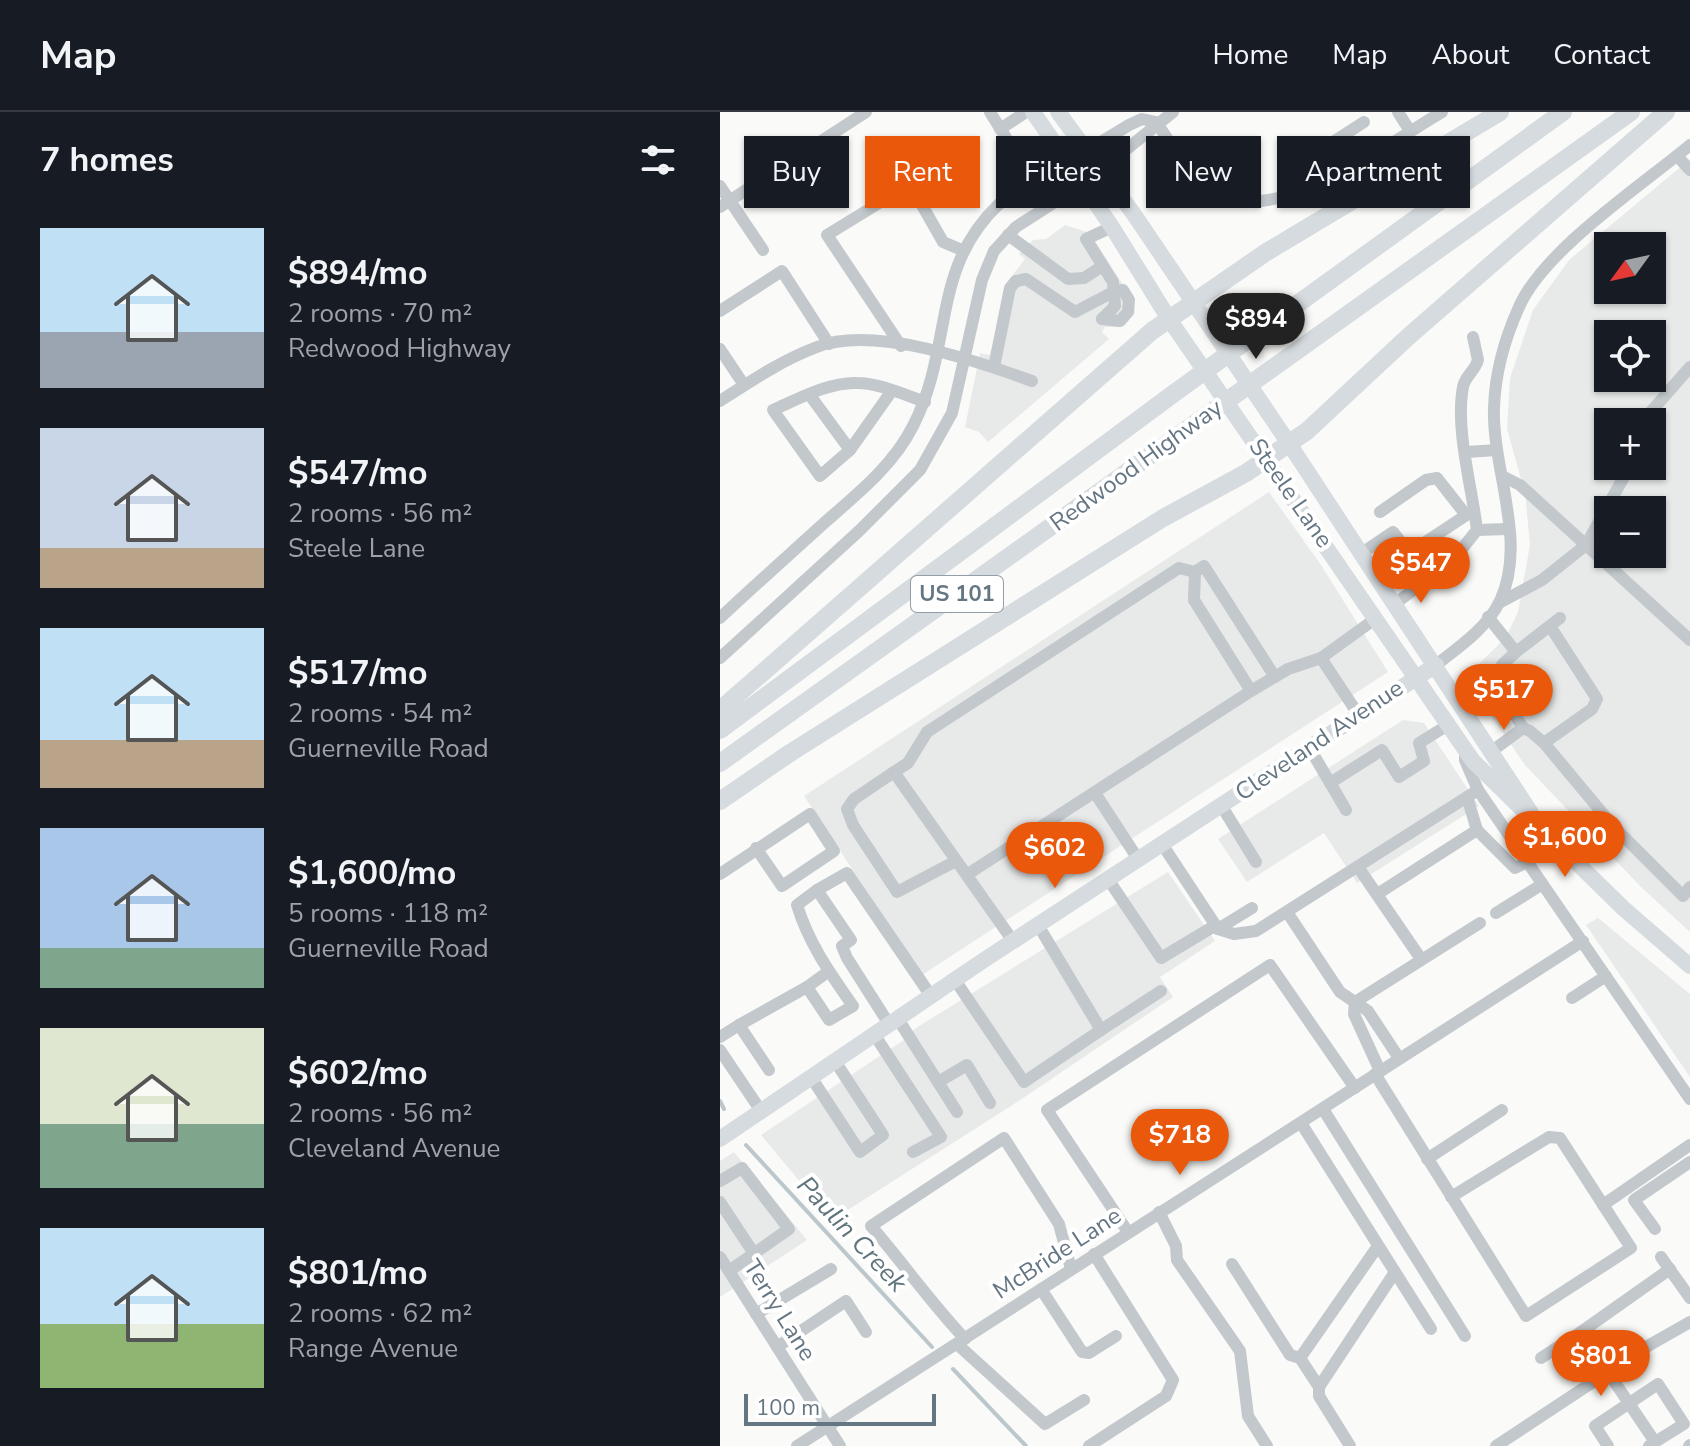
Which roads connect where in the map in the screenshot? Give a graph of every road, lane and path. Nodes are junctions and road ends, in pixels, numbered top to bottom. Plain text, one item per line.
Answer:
1 (866, 112) edge
2 (990, 112) edge
3 (1026, 112) edge
4 (1033, 112) edge
5 (1058, 112) edge
6 (1173, 112) edge
7 (1398, 112) edge
8 (1442, 112) edge
9 (1500, 112) edge
10 (1563, 112) edge
11 (1631, 112) edge
12 (1666, 112) edge
13 (1156, 122) junction
14 (1364, 122) dead end
15 (1000, 129) junction
16 (1410, 131) junction
17 (1004, 136) edge
18 (1049, 136) edge
19 (1076, 136) edge
20 (1112, 136) edge
21 (1342, 136) edge
22 (1402, 136) edge
23 (1690, 145) edge
24 (1130, 148) edge
25 (1677, 156) junction
26 (1690, 170) edge
27 (720, 186) edge
28 (1277, 201) edge
29 (725, 204) edge
30 (996, 207) edge
31 (1048, 208) edge
32 (1099, 208) edge
33 (1127, 208) edge
34 (1112, 227) junction
35 (1008, 235) junction
36 (763, 250) dead end
37 (962, 250) junction
38 (1101, 267) junction
39 (1191, 302) junction
40 (720, 311) edge
41 (1169, 319) junction
42 (1473, 337) dead end
43 (829, 344) junction
44 (901, 346) junction
45 (720, 349) edge
46 (938, 351) junction
47 (965, 357) junction
48 (994, 367) junction
49 (1690, 367) edge
50 (1474, 371) junction
51 (1498, 375) junction
52 (1032, 381) dead end
53 (744, 385) junction
54 (891, 392) junction
55 (809, 394) junction
56 (720, 401) edge
57 (925, 402) junction
58 (1654, 408) edge
59 (1288, 442) junction
60 (850, 450) junction
61 (1497, 450) junction
62 (1467, 452) junction
63 (1266, 458) junction
64 (1502, 476) junction
65 (1622, 480) edge
66 (1380, 512) dead end
67 (1470, 512) junction
68 (1508, 529) junction
69 (1477, 530) junction
70 (1586, 545) junction
71 (1362, 553) junction
72 (1195, 572) junction
73 (1396, 603) junction
74 (1499, 603) junction
75 (1488, 617) junction
76 (720, 618) edge
77 (1375, 619) junction
78 (1690, 640) edge
79 (1516, 652) junction
80 (720, 658) edge
81 (1321, 658) junction
82 (1436, 665) junction
83 (1414, 676) junction
84 (1275, 677) junction
85 (1251, 691) junction
86 (720, 710) edge
87 (1358, 714) junction
88 (1448, 725) junction
89 (1523, 728) junction
90 (720, 730) edge
91 (1544, 743) junction
92 (1309, 747) junction
93 (1465, 749) junction
94 (1492, 751) junction
95 (720, 763) edge
96 (894, 772) junction
97 (1330, 783) junction
98 (1095, 793) junction
99 (1473, 794) junction
100 (720, 801) edge
101 (1221, 805) junction
102 (1346, 810) dead end
103 (1536, 821) junction
104 (1477, 830) junction
105 (1162, 844) junction
106 (756, 848) junction
107 (1138, 859) junction
108 (954, 862) junction
109 (1256, 862) dead end
110 (1525, 863) junction
111 (1358, 867) junction
112 (720, 874) edge
113 (968, 874) junction
114 (1108, 879) junction
115 (1541, 885) junction
116 (782, 886) junction
117 (1690, 887) edge
118 (817, 890) junction
119 (1379, 893) junction
120 (797, 905) junction
121 (1252, 908) dead end
122 (1287, 912) junction
123 (1496, 913) dead end
124 (1480, 923) dead end
125 (1038, 925) junction
126 (1217, 927) junction
127 (1013, 941) junction
128 (1583, 941) junction
129 (1421, 959) junction
130 (1690, 966) edge
131 (829, 971) junction
132 (1606, 976) junction
133 (955, 980) junction
134 (807, 987) junction
135 (1161, 991) dead end
136 (931, 996) junction
137 (1572, 998) dead end
138 (1355, 1002) junction
139 (893, 1022) junction
140 (739, 1025) junction
141 (1101, 1030) junction
142 (874, 1034) junction
143 (720, 1037) edge
144 (720, 1050) edge
145 (1399, 1058) junction
146 (835, 1061) junction
147 (769, 1070) dead end
148 (1378, 1073) junction
149 (811, 1077) junction
150 (938, 1082) junction
151 (1355, 1088) junction
152 (1690, 1099) edge
153 (990, 1103) dead end
154 (1323, 1109) junction
155 (1502, 1110) dead end
156 (761, 1111) junction
157 (957, 1112) dead end
158 (1301, 1123) junction
159 (720, 1139) edge
160 (1690, 1145) edge
161 (913, 1152) dead end
162 (1427, 1159) junction
163 (1690, 1162) edge
164 (720, 1181) edge
165 (1451, 1197) junction
166 (720, 1202) edge
167 (1603, 1205) junction
168 (1159, 1212) junction
169 (1655, 1229) dead end
170 (1128, 1232) junction
171 (1378, 1246) junction
172 (753, 1252) junction
173 (1094, 1254) junction
174 (720, 1257) edge
175 (1661, 1257) dead end
176 (1232, 1264) dead end
177 (831, 1269) dead end
178 (1071, 1269) junction
179 (1670, 1269) junction
180 (729, 1271) junction
181 (1395, 1272) junction
182 (1041, 1289) junction
183 (1690, 1298) edge
184 (756, 1314) junction
185 (1690, 1322) edge
186 (1431, 1329) dead end
187 (866, 1332) dead end
188 (1581, 1332) junction
189 (1116, 1336) dead end
190 (1465, 1336) dead end
191 (961, 1342) junction
192 (777, 1347) junction
193 (1300, 1358) junction
194 (1541, 1358) dead end
195 (1607, 1372) junction
196 (1319, 1387) junction
197 (1084, 1400) dead end
198 (1629, 1403) junction
199 (828, 1426) junction
200 (1652, 1444) edge
201 (797, 1446) edge
202 (840, 1446) edge
203 (1089, 1446) edge
204 (1267, 1446) edge
205 (1350, 1446) edge
206 (1496, 1446) edge
207 (1608, 1446) edge

1 - 29 street
2 - 15 street
3 - 15 street
4 - 18 main road, Steele Lane
5 - 19 main road, Steele Lane
6 - 13 street
7 - 16 street
8 - 16 street
9 - 39 highway
10 - 90 highway, Redwood Highway / US 101
11 - 95 highway, Redwood Highway / US 101
12 - 59 highway
13 - 20 street
13 - 24 street
13 - 28 street
14 - 21 street
15 - 17 street
16 - 22 street
23 - 25 street, Cleveland Avenue
25 - 26 street
25 - 51 street, Cleveland Avenue
27 - 29 street
29 - 36 street
30 - 37 street
31 - 35 street
32 - 34 main road, Steele Lane
33 - 39 main road, Steele Lane
34 - 38 street
34 - 41 main road, Steele Lane
35 - 38 street
35 - 47 street
37 - 44 street
37 - 46 street
38 - 48 street
39 - 41 highway
39 - 59 main road, Steele Lane
40 - 43 street
41 - 63 main road, Steele Lane
41 - 86 highway
42 - 50 street
43 - 44 street
43 - 53 street
44 - 46 street
45 - 53 street
46 - 47 street
46 - 57 street
47 - 48 street
47 - 80 street
48 - 52 street
49 - 58 street
50 - 51 street
50 - 62 street
51 - 61 street, Cleveland Avenue
53 - 56 street
54 - 55 street
54 - 57 street
54 - 60 street
55 - 60 street
55 - 60 street
57 - 76 street
59 - 63 highway
59 - 71 main road, Steele Lane
61 - 62 street
61 - 64 street, Cleveland Avenue
62 - 67 street
63 - 77 main road, Steele Lane
63 - 100 highway
64 - 68 street, Cleveland Avenue
64 - 70 street
65 - 70 street
66 - 67 street
67 - 69 street
67 - 71 street
68 - 69 street
68 - 74 street, Cleveland Avenue
69 - 73 street
70 - 74 street
70 - 78 street
71 - 73 main road, Steele Lane
72 - 84 street
72 - 85 street
72 - 96 street
73 - 82 main road, Steele Lane
74 - 75 street, Cleveland Avenue
75 - 79 street
75 - 82 street, Cleveland Avenue
77 - 81 street
77 - 83 main road, Steele Lane
79 - 89 street
79 - 91 street
81 - 84 street
81 - 87 street
82 - 83 main road, Cleveland Avenue
82 - 94 main road, Steele Lane
83 - 87 main road, Cleveland Avenue
83 - 88 main road, Steele Lane
84 - 85 street
85 - 98 street
87 - 92 main road, Cleveland Avenue
88 - 93 main road, Steele Lane
88 - 97 street
89 - 91 street
89 - 94 street
91 - 117 street
92 - 97 street
92 - 101 main road, Cleveland Avenue
93 - 99 street
93 - 103 main road, Steele Lane
94 - 103 main road, Steele Lane
96 - 108 street
96 - 108 street
97 - 102 street
98 - 107 street
98 - 113 street
99 - 104 street
99 - 110 street
99 - 111 street
101 - 105 main road, Cleveland Avenue
101 - 109 street
103 - 130 main road
104 - 110 street
104 - 119 street
105 - 107 main road, Cleveland Avenue
105 - 126 street
106 - 112 street
106 - 116 street
106 - 116 street
107 - 114 main road, Cleveland Avenue
108 - 113 street
110 - 115 street
111 - 119 street
111 - 122 street
113 - 127 street
114 - 125 main road, Cleveland Avenue
114 - 126 street
115 - 123 street
115 - 128 street
116 - 120 street
118 - 120 street
118 - 136 street
118 - 139 street
119 - 129 street
120 - 131 street
121 - 126 street
122 - 126 street
122 - 138 street
124 - 129 street
125 - 127 main road, Cleveland Avenue
125 - 141 street
127 - 133 main road, Cleveland Avenue
128 - 132 street
128 - 145 street, McBride Lane
129 - 138 street
131 - 134 street
131 - 134 street
132 - 137 street
132 - 152 street
133 - 136 main road, Cleveland Avenue
133 - 141 street
134 - 140 street
135 - 141 street
136 - 139 main road, Cleveland Avenue
138 - 145 street
138 - 148 street
139 - 142 main road, Cleveland Avenue
139 - 150 street
140 - 143 street
140 - 147 street
142 - 146 main road, Cleveland Avenue
142 - 161 street
144 - 156 street
145 - 148 street, McBride Lane
146 - 149 main road, Cleveland Avenue
146 - 149 street
148 - 151 street, McBride Lane
148 - 162 street
149 - 156 main road, Cleveland Avenue
150 - 153 street
150 - 157 street
151 - 154 street, McBride Lane
151 - 170 street
154 - 158 street, McBride Lane
154 - 190 street
155 - 162 street
156 - 159 main road, Cleveland Avenue
158 - 168 street, McBride Lane
158 - 171 street
160 - 167 street
162 - 165 street
163 - 169 street
164 - 172 street
165 - 167 street
165 - 167 street
166 - 172 street
168 - 170 street, McBride Lane
168 - 204 street
170 - 173 street, McBride Lane
171 - 181 street
171 - 193 street
172 - 180 street
173 - 178 street, McBride Lane
173 - 203 street
174 - 180 street, Terry Lane
175 - 179 street
176 - 193 street
177 - 184 street
178 - 182 street, McBride Lane
178 - 191 street
179 - 183 street
179 - 188 street
180 - 184 street, Terry Lane
181 - 186 street
181 - 196 street
182 - 189 street
182 - 191 street, McBride Lane
184 - 192 street, Terry Lane
185 - 195 street
187 - 192 street
188 - 194 street
188 - 195 street
191 - 197 street
191 - 199 street, McBride Lane
192 - 199 street, Terry Lane
193 - 196 street
195 - 198 street
195 - 206 street
196 - 205 street
198 - 200 street
198 - 200 street
198 - 207 street
199 - 201 street, McBride Lane
199 - 202 street, Terry Lane

